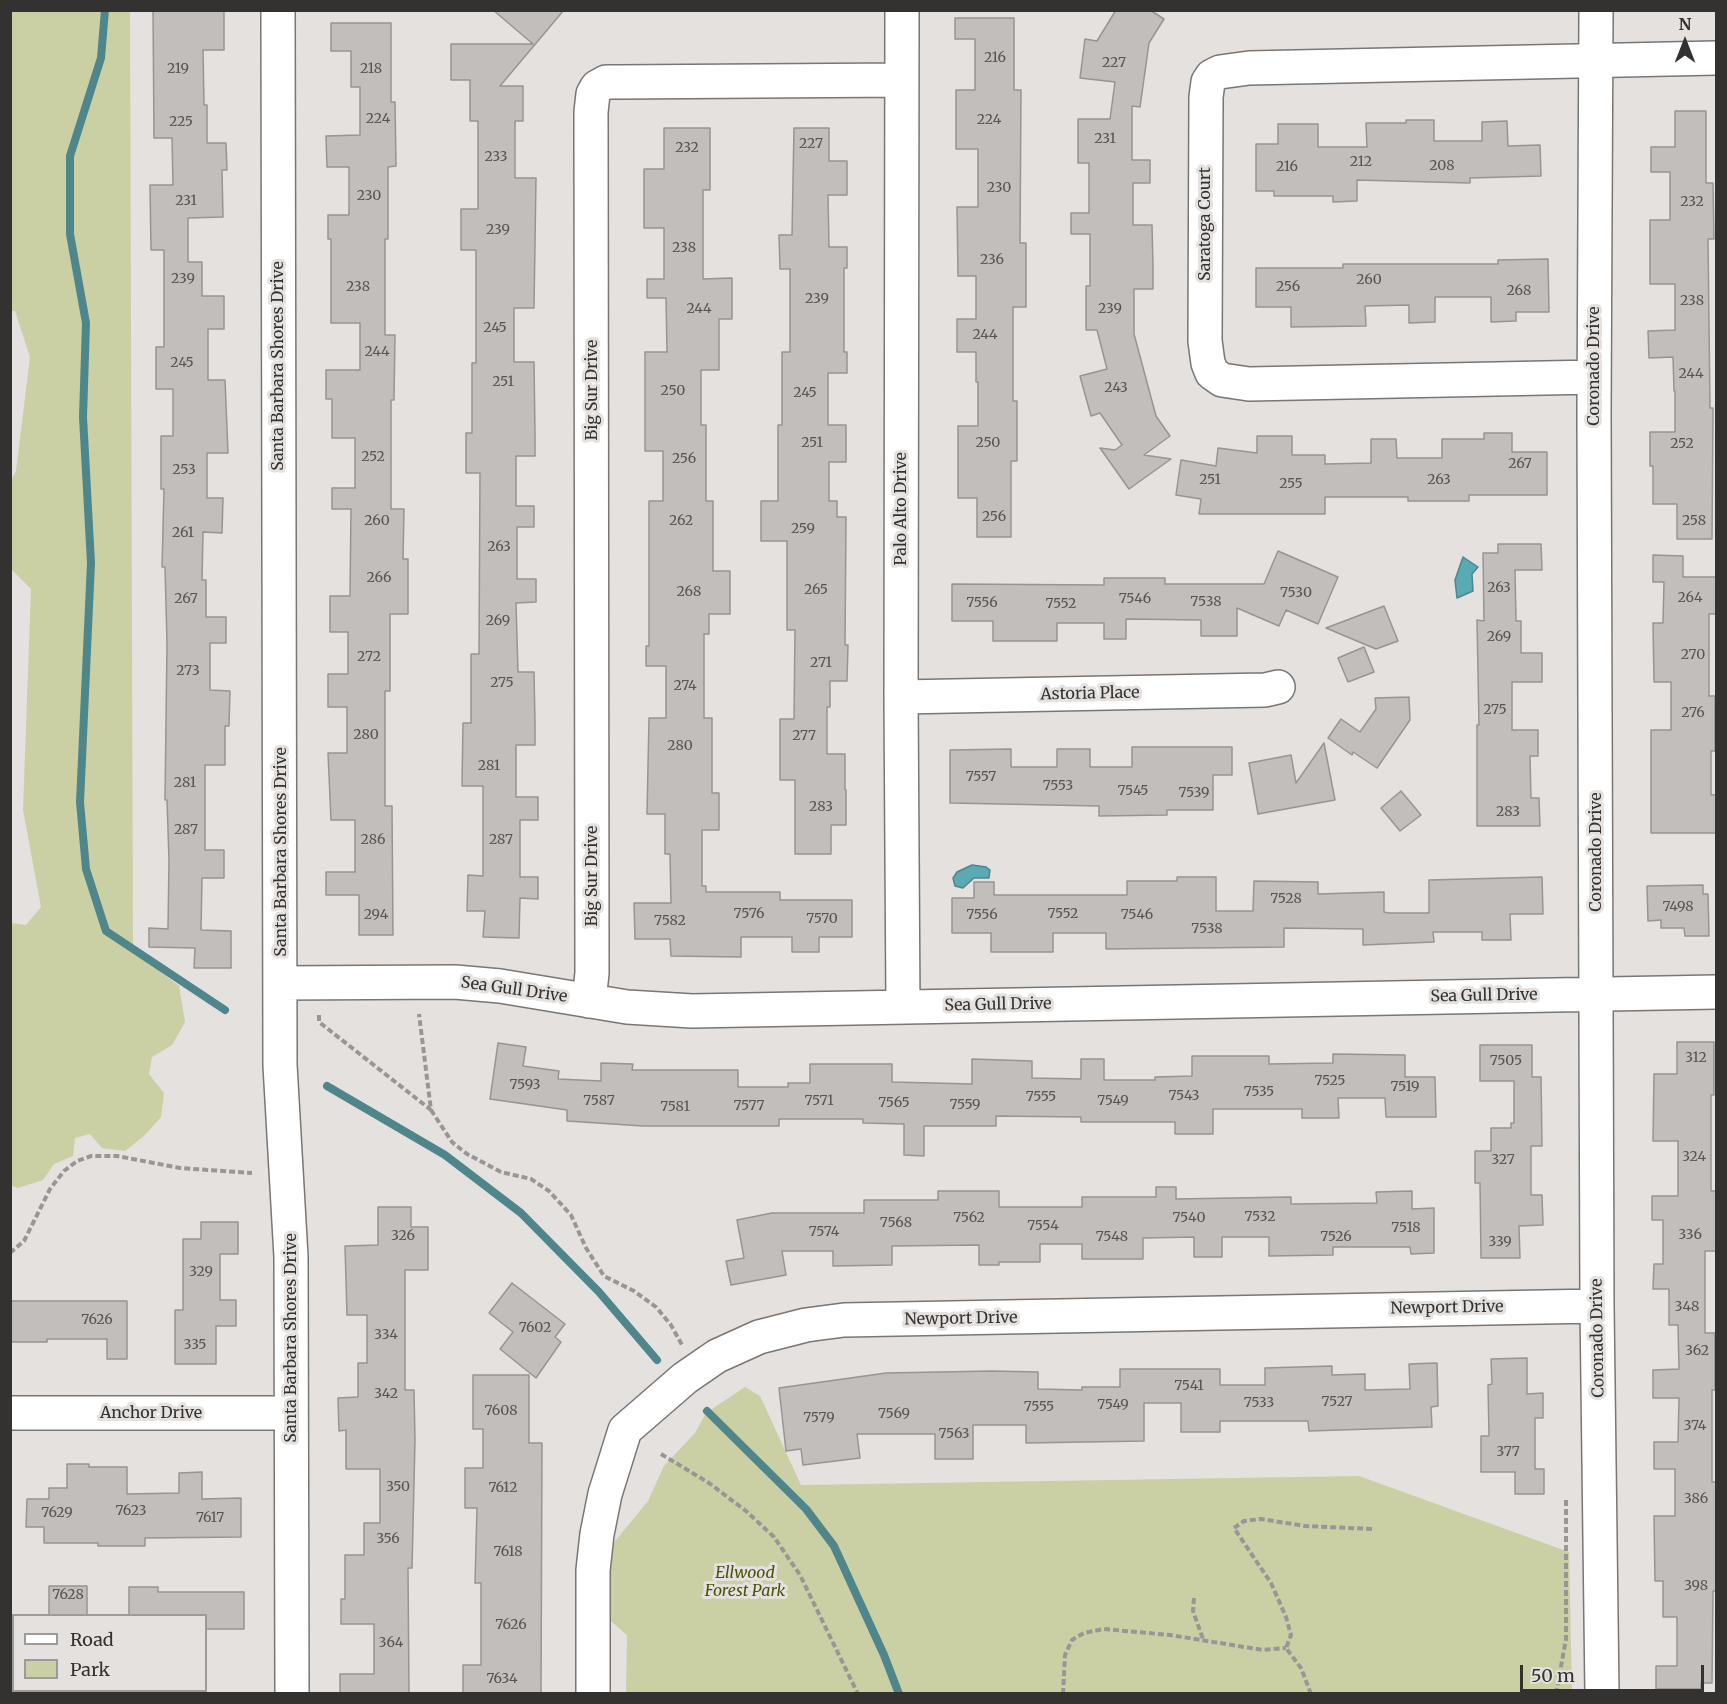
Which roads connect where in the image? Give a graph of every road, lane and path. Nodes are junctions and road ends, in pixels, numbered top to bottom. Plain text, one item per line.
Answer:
1 (278, 10) edge
2 (902, 10) edge
3 (1596, 10) edge
4 (1716, 58) edge
5 (1596, 61) junction
6 (902, 80) junction
7 (1594, 378) junction
8 (1278, 687) dead end
9 (901, 697) junction
10 (282, 983) junction
11 (1716, 992) edge
12 (1596, 994) junction
13 (589, 1001) junction
14 (903, 1007) junction
15 (419, 1014) dead end
16 (319, 1015) dead end
17 (431, 1110) junction
18 (252, 1173) dead end
19 (10, 1253) edge
20 (1597, 1306) junction
21 (682, 1345) dead end
22 (10, 1413) edge
23 (291, 1413) junction
24 (661, 1454) dead end
25 (1566, 1499) dead end
26 (1372, 1529) dead end
27 (1194, 1598) dead end
28 (1204, 1640) junction
29 (1286, 1648) junction
30 (292, 1694) edge
31 (593, 1694) edge
32 (858, 1694) edge
33 (1063, 1694) edge
34 (1311, 1694) edge
35 (1556, 1694) edge
36 (1602, 1694) edge

1 - 10 street, Santa Barbara Shores Drive
2 - 6 street, Palo Alto Drive
3 - 5 street, Coronado Drive
4 - 5 street
5 - 7 street, Coronado Drive
5 - 7 street, Saratoga Court
6 - 9 street, Palo Alto Drive
6 - 13 street, Big Sur Drive
7 - 12 street, Coronado Drive
8 - 9 street, Astoria Place
9 - 14 street, Palo Alto Drive
10 - 13 street, Sea Gull Drive
10 - 23 street, Santa Barbara Shores Drive
11 - 12 street, Sea Gull Drive
12 - 14 street, Sea Gull Drive
12 - 20 street, Coronado Drive
13 - 14 street, Sea Gull Drive
15 - 17 path
16 - 17 path
17 - 21 path
18 - 19 path
20 - 31 street, Newport Drive
20 - 36 street, Coronado Drive
22 - 23 street, Anchor Drive
23 - 30 street, Santa Barbara Shores Drive
24 - 32 path
25 - 35 path
26 - 29 path
27 - 28 path
28 - 29 path
28 - 33 path
29 - 34 path

